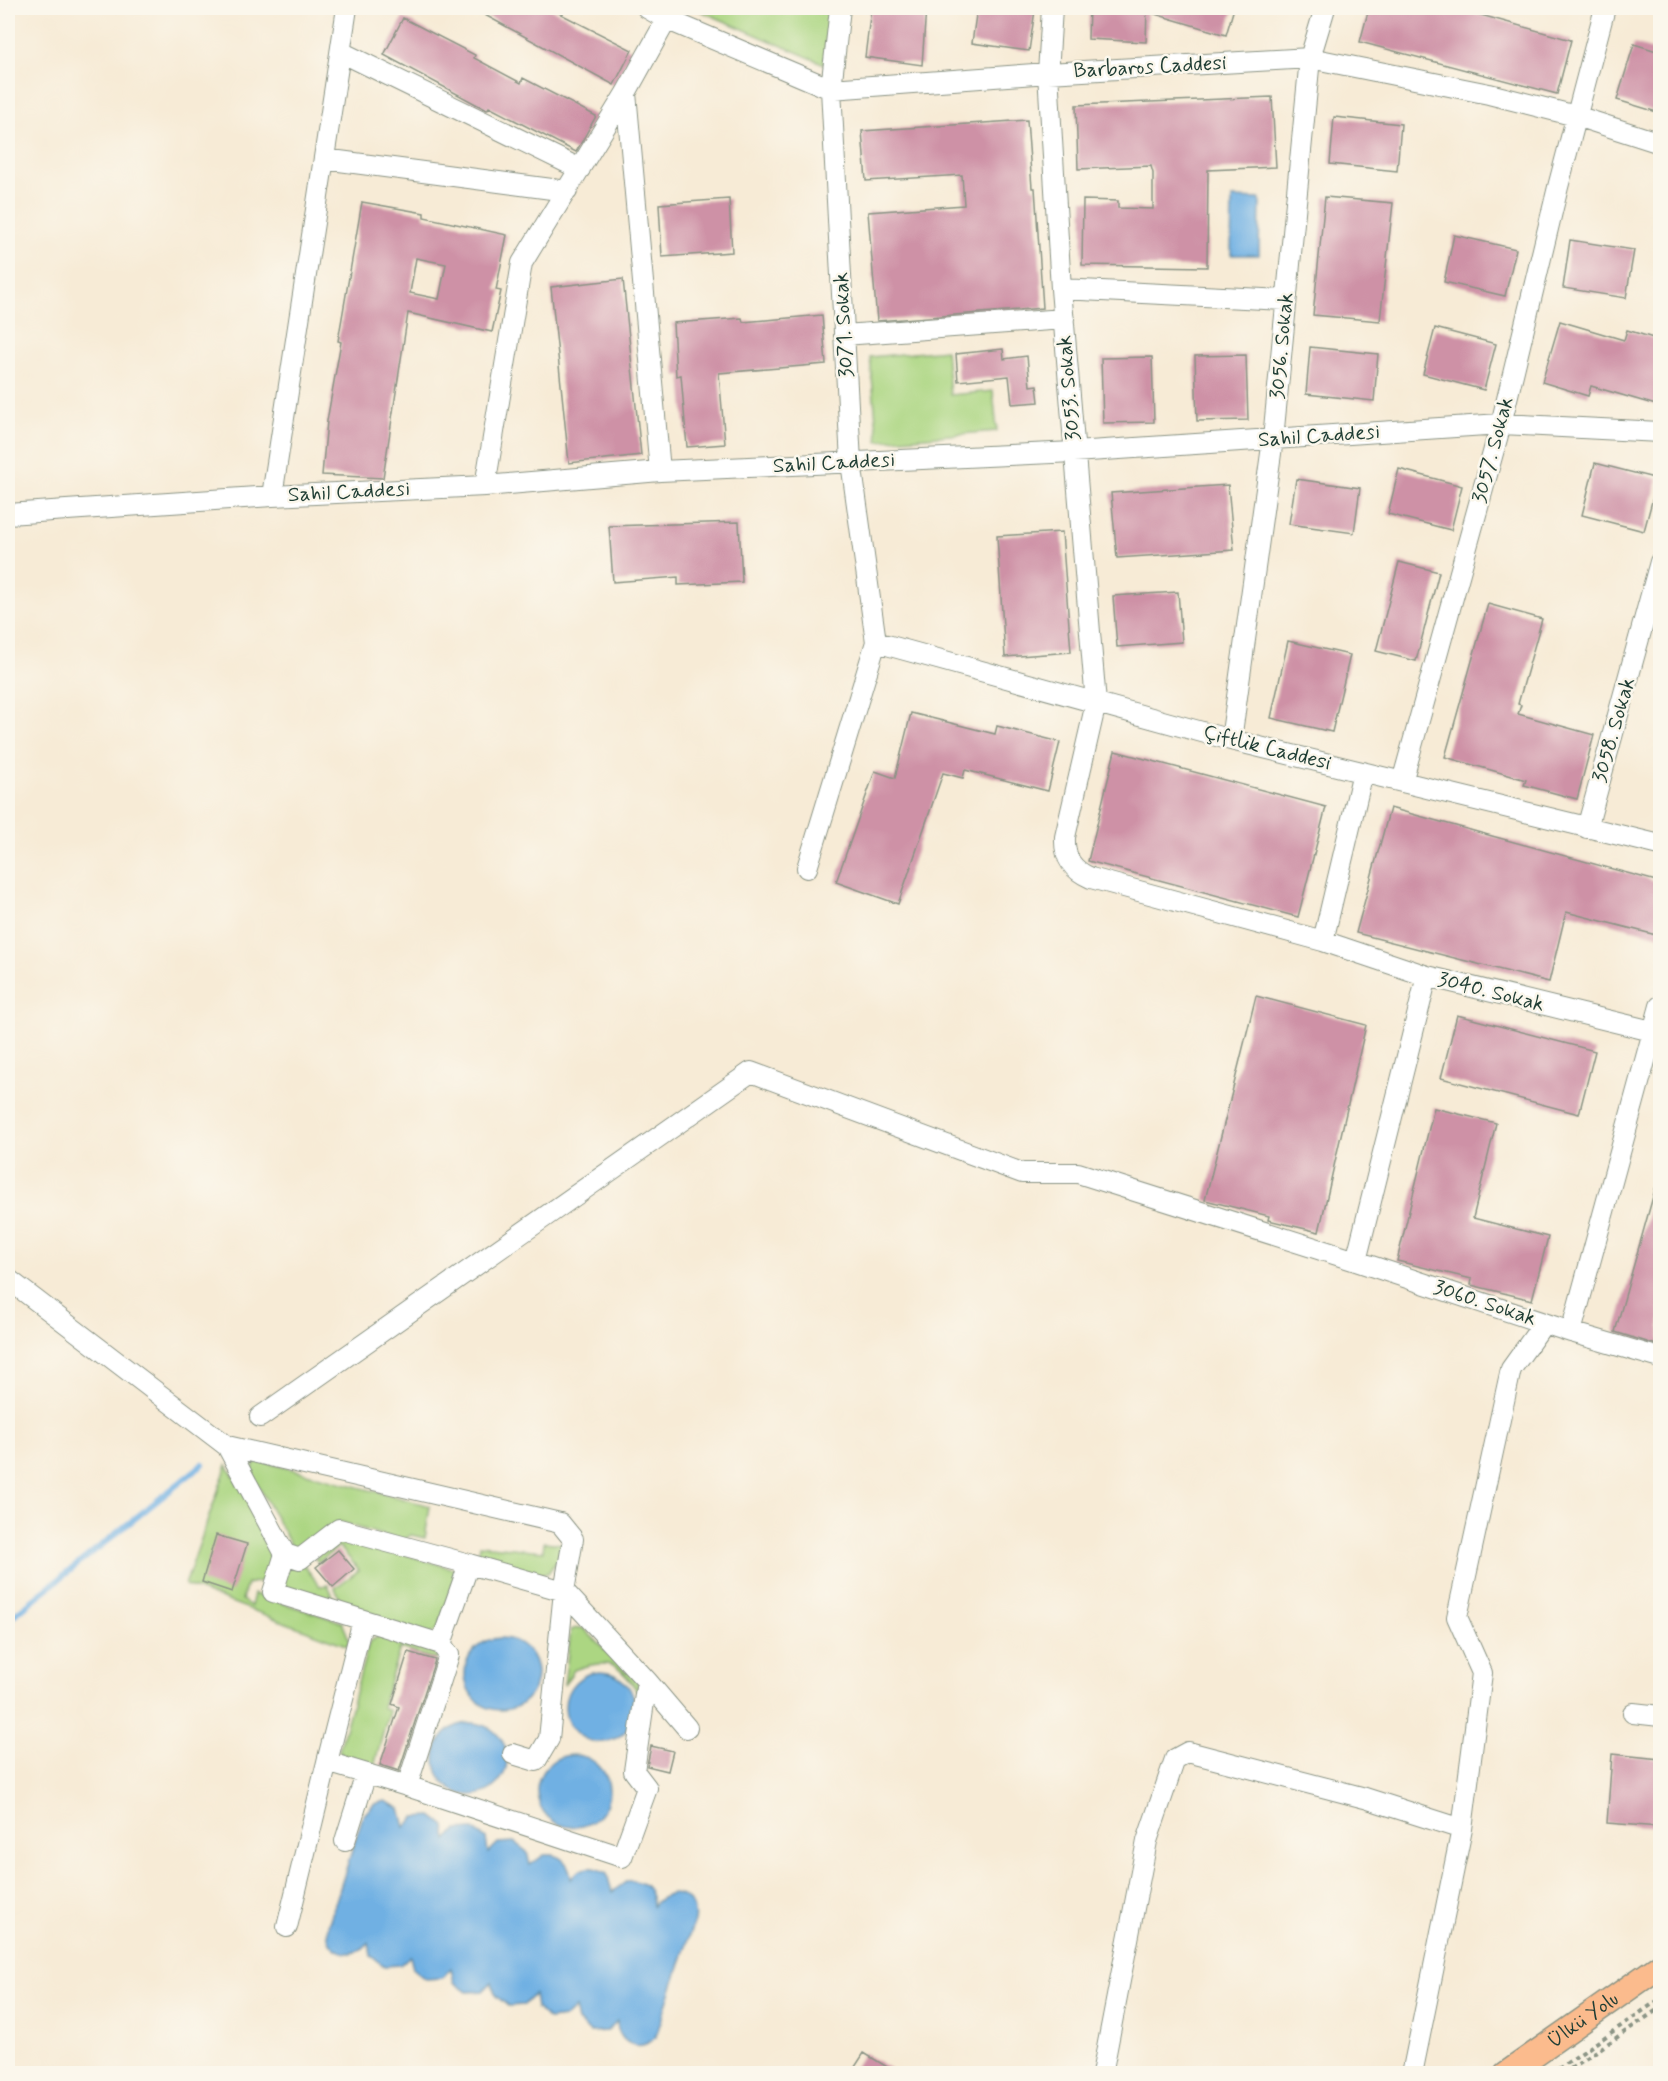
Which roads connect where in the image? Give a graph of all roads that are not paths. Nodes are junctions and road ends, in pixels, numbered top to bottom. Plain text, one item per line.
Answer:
1 (347, 8) edge
2 (647, 8) edge
3 (840, 8) edge
4 (1052, 8) edge
5 (1325, 8) edge
6 (1605, 8) edge
7 (670, 13) edge
8 (341, 52) junction
9 (1310, 58) junction
10 (1048, 73) junction
11 (831, 89) junction
12 (626, 93) junction
13 (1576, 116) junction
14 (1660, 143) edge
15 (324, 159) junction
16 (580, 169) junction
17 (567, 191) junction
18 (1061, 288) junction
19 (1286, 300) junction
20 (1064, 319) junction
21 (844, 335) junction
22 (1501, 424) junction
23 (1660, 432) edge
24 (1273, 439) junction
25 (1074, 452) junction
26 (851, 462) junction
27 (660, 471) junction
28 (485, 486) junction
29 (272, 496) junction
30 (8, 514) edge
31 (1660, 562) edge
32 (876, 642) junction
33 (1096, 703) junction
34 (1231, 740) junction
35 (1364, 772) junction
36 (1402, 782) junction
37 (1587, 828) junction
38 (1660, 845) edge
39 (807, 868) dead end
40 (1323, 941) junction
41 (1427, 976) junction
42 (1660, 1006) edge
43 (1657, 1032) edge
44 (1356, 1262) junction
45 (8, 1279) edge
46 (1544, 1323) junction
47 (1571, 1332) junction
48 (1660, 1358) edge
49 (260, 1417) dead end
50 (227, 1446) junction
51 (285, 1554) junction
52 (469, 1564) junction
53 (564, 1591) junction
54 (363, 1620) junction
55 (441, 1644) junction
56 (647, 1681) junction
57 (1633, 1713) dead end
58 (1660, 1716) edge
59 (687, 1728) dead end
60 (513, 1754) dead end
61 (327, 1762) junction
62 (366, 1774) junction
63 (407, 1786) junction
64 (1462, 1829) junction
65 (345, 1841) dead end
66 (287, 1927) dead end
67 (1660, 1966) edge
68 (1101, 2073) edge
69 (1412, 2073) edge
70 (1506, 2073) edge

1 - 8 street
2 - 7 street, Barbaros Caddesi
3 - 11 street, 3071. Sokak
4 - 10 street, 3053. Sokak
5 - 9 street, 3056. Sokak
6 - 13 street, 3057. Sokak
7 - 11 street, Barbaros Caddesi
7 - 12 street
8 - 15 street
8 - 16 street
9 - 10 street, Barbaros Caddesi
9 - 13 street, Barbaros Caddesi
9 - 19 street, 3056. Sokak
10 - 11 street, Barbaros Caddesi
10 - 18 street, 3053. Sokak
11 - 21 street, 3071. Sokak
12 - 16 street
12 - 27 street
13 - 14 street, Barbaros Caddesi
13 - 22 street, 3057. Sokak
15 - 17 street
15 - 29 street
16 - 17 street
17 - 28 street
18 - 19 street
18 - 20 street, 3053. Sokak
19 - 24 street, 3056. Sokak
20 - 21 street
20 - 25 street, 3053. Sokak
21 - 26 street, 3071. Sokak
22 - 23 street, Sahil Caddesi
22 - 24 street, Sahil Caddesi
22 - 36 street, 3057. Sokak
24 - 25 street, Sahil Caddesi
24 - 34 street, 3056. Sokak
25 - 26 street, Sahil Caddesi
25 - 33 street, 3053. Sokak
26 - 27 street, Sahil Caddesi
26 - 32 street, 3071. Sokak
27 - 28 street, Sahil Caddesi
28 - 29 street, Sahil Caddesi
29 - 30 street, Sahil Caddesi
31 - 37 street, 3058. Sokak
32 - 33 street, Çiftlik Caddesi
32 - 39 street
33 - 34 street, Çiftlik Caddesi
33 - 40 street, 3053. Sokak
34 - 35 street, Çiftlik Caddesi
35 - 36 street, Çiftlik Caddesi
35 - 40 street
36 - 37 street, Çiftlik Caddesi
37 - 38 street, Çiftlik Caddesi
40 - 41 street, 3040. Sokak
41 - 43 street, 3040. Sokak
41 - 44 street
42 - 43 street
43 - 47 street
44 - 46 street, 3060. Sokak
44 - 49 street, 3060. Sokak
45 - 50 street
46 - 47 street, 3060. Sokak
46 - 64 street
47 - 48 street, 3060. Sokak
50 - 51 street
50 - 53 street
51 - 52 street
51 - 54 street
52 - 53 street
52 - 55 street
53 - 56 street
53 - 60 street
54 - 55 street
54 - 61 street
55 - 63 street
56 - 59 street
56 - 63 street
57 - 58 street
61 - 62 street
61 - 66 street
62 - 63 street
62 - 65 street
64 - 68 street
64 - 69 street
67 - 70 main road, Ülkü Yolu

